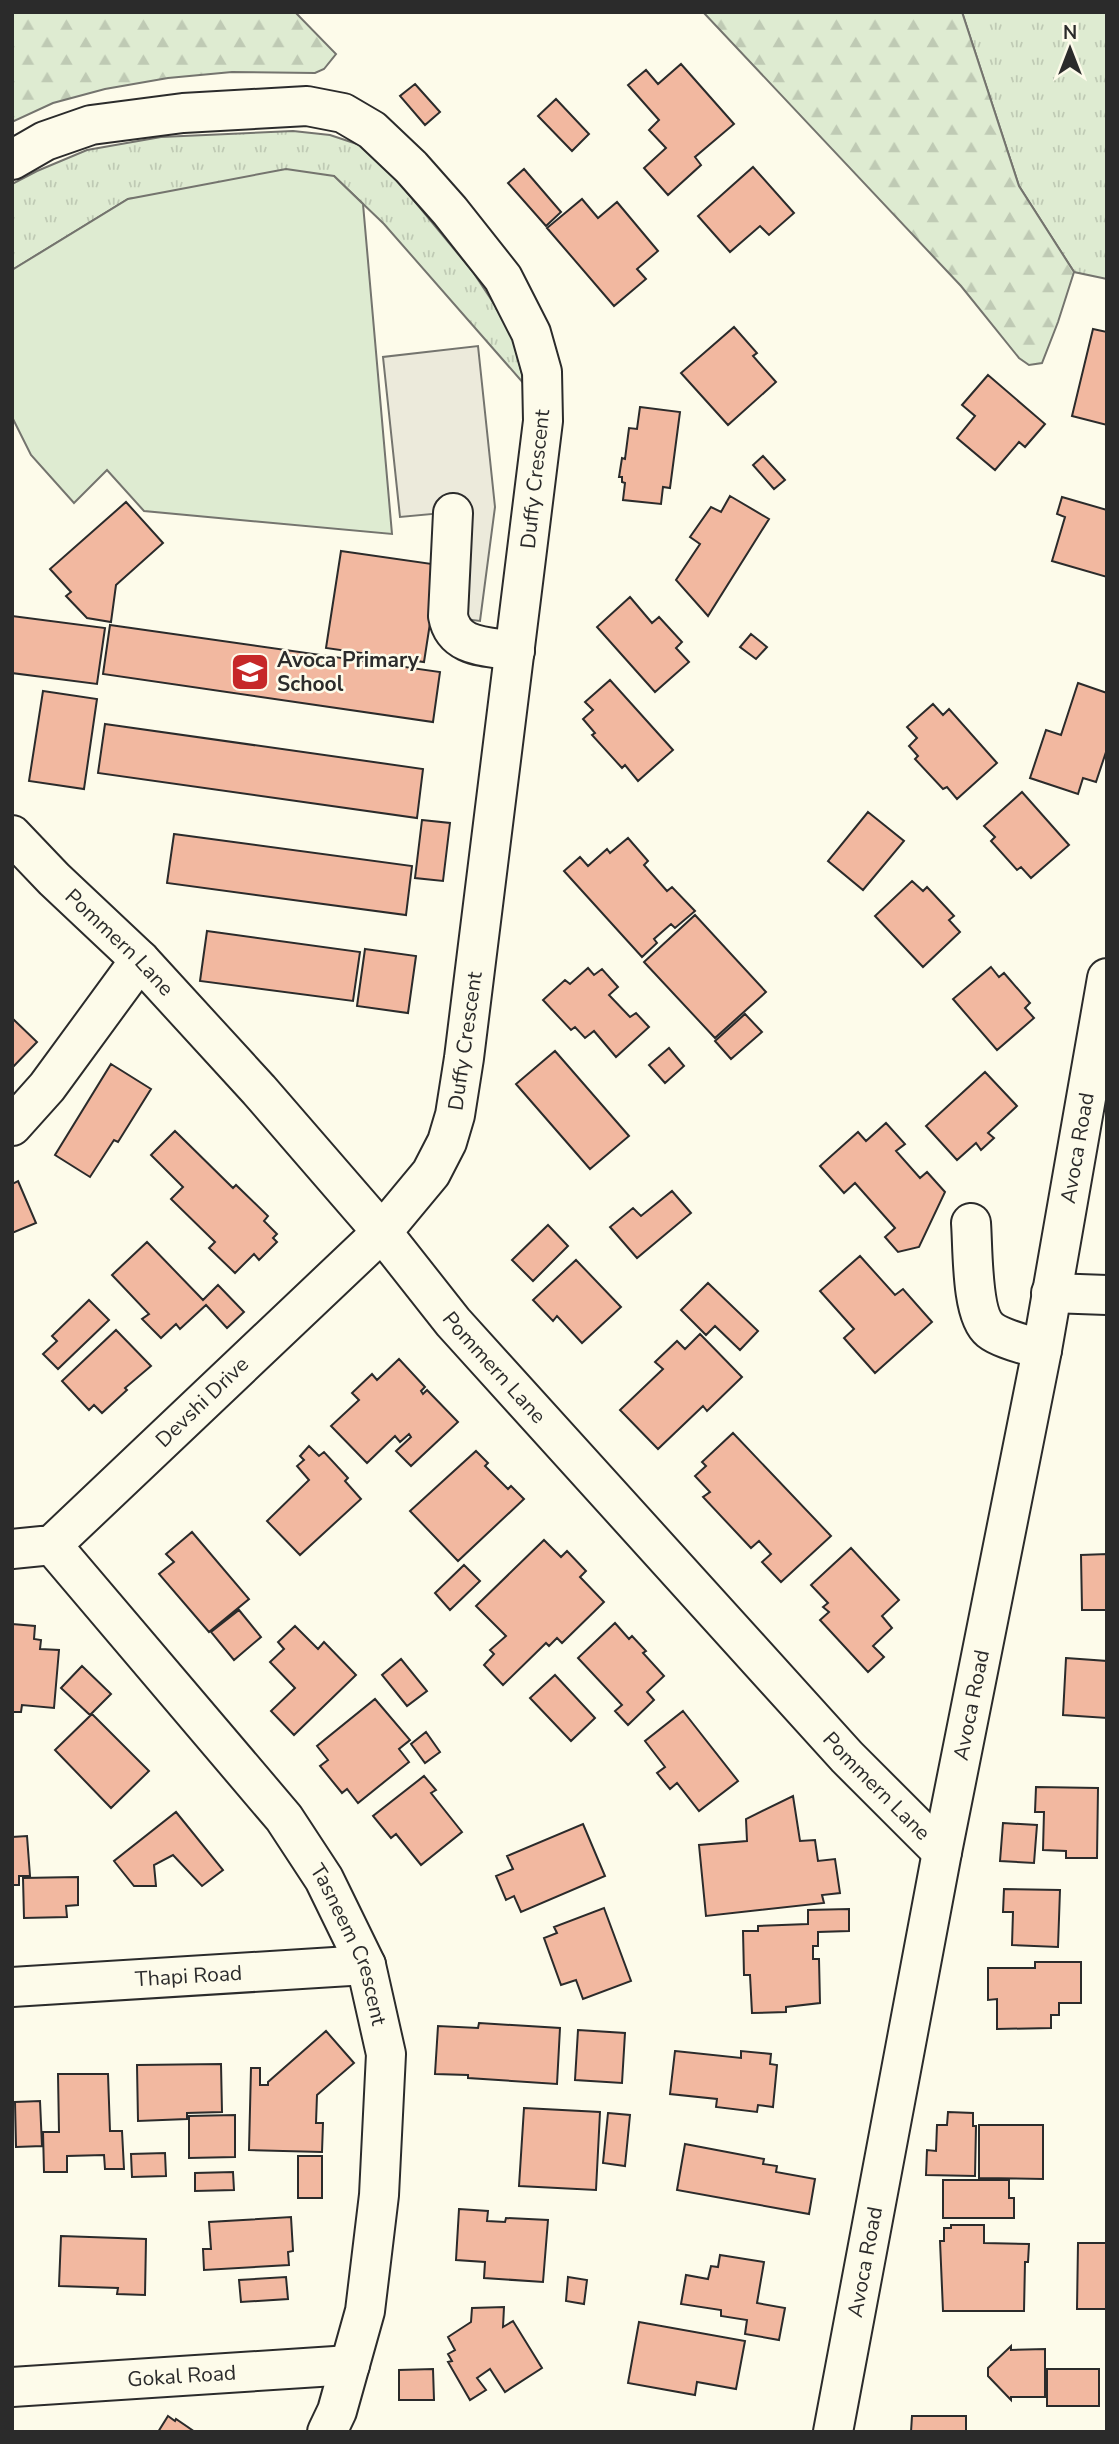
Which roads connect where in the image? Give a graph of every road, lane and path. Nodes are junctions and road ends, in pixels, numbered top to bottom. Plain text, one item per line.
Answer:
1 (12, 160) edge
2 (453, 513) dead end
3 (515, 651) junction
4 (12, 835) edge
5 (140, 960) junction
6 (1107, 978) edge
7 (12, 1126) edge
8 (971, 1223) dead end
9 (382, 1232) junction
10 (1051, 1293) junction
11 (1107, 1295) edge
12 (1042, 1350) junction
13 (52, 1545) junction
14 (12, 1549) edge
15 (943, 1852) junction
16 (366, 1965) junction
17 (12, 1987) edge
18 (350, 2365) junction
19 (12, 2387) edge
20 (327, 2432) edge
21 (833, 2432) edge

1 - 3 street, Duffy Crescent
2 - 3 street
3 - 9 street, Duffy Crescent
4 - 5 street, Pommern Lane
5 - 7 street
5 - 9 street, Pommern Lane
6 - 10 street, Avoca Road
8 - 12 street
9 - 13 street, Devshi Drive
9 - 15 street, Pommern Lane
10 - 11 street
10 - 12 street, Avoca Road
12 - 15 street, Avoca Road
13 - 14 street
13 - 16 street, Tasneem Crescent
15 - 21 street, Avoca Road
16 - 17 street, Thapi Road
16 - 18 street, Tasneem Crescent
18 - 19 street, Gokal Road
18 - 20 street, Tasneem Crescent

